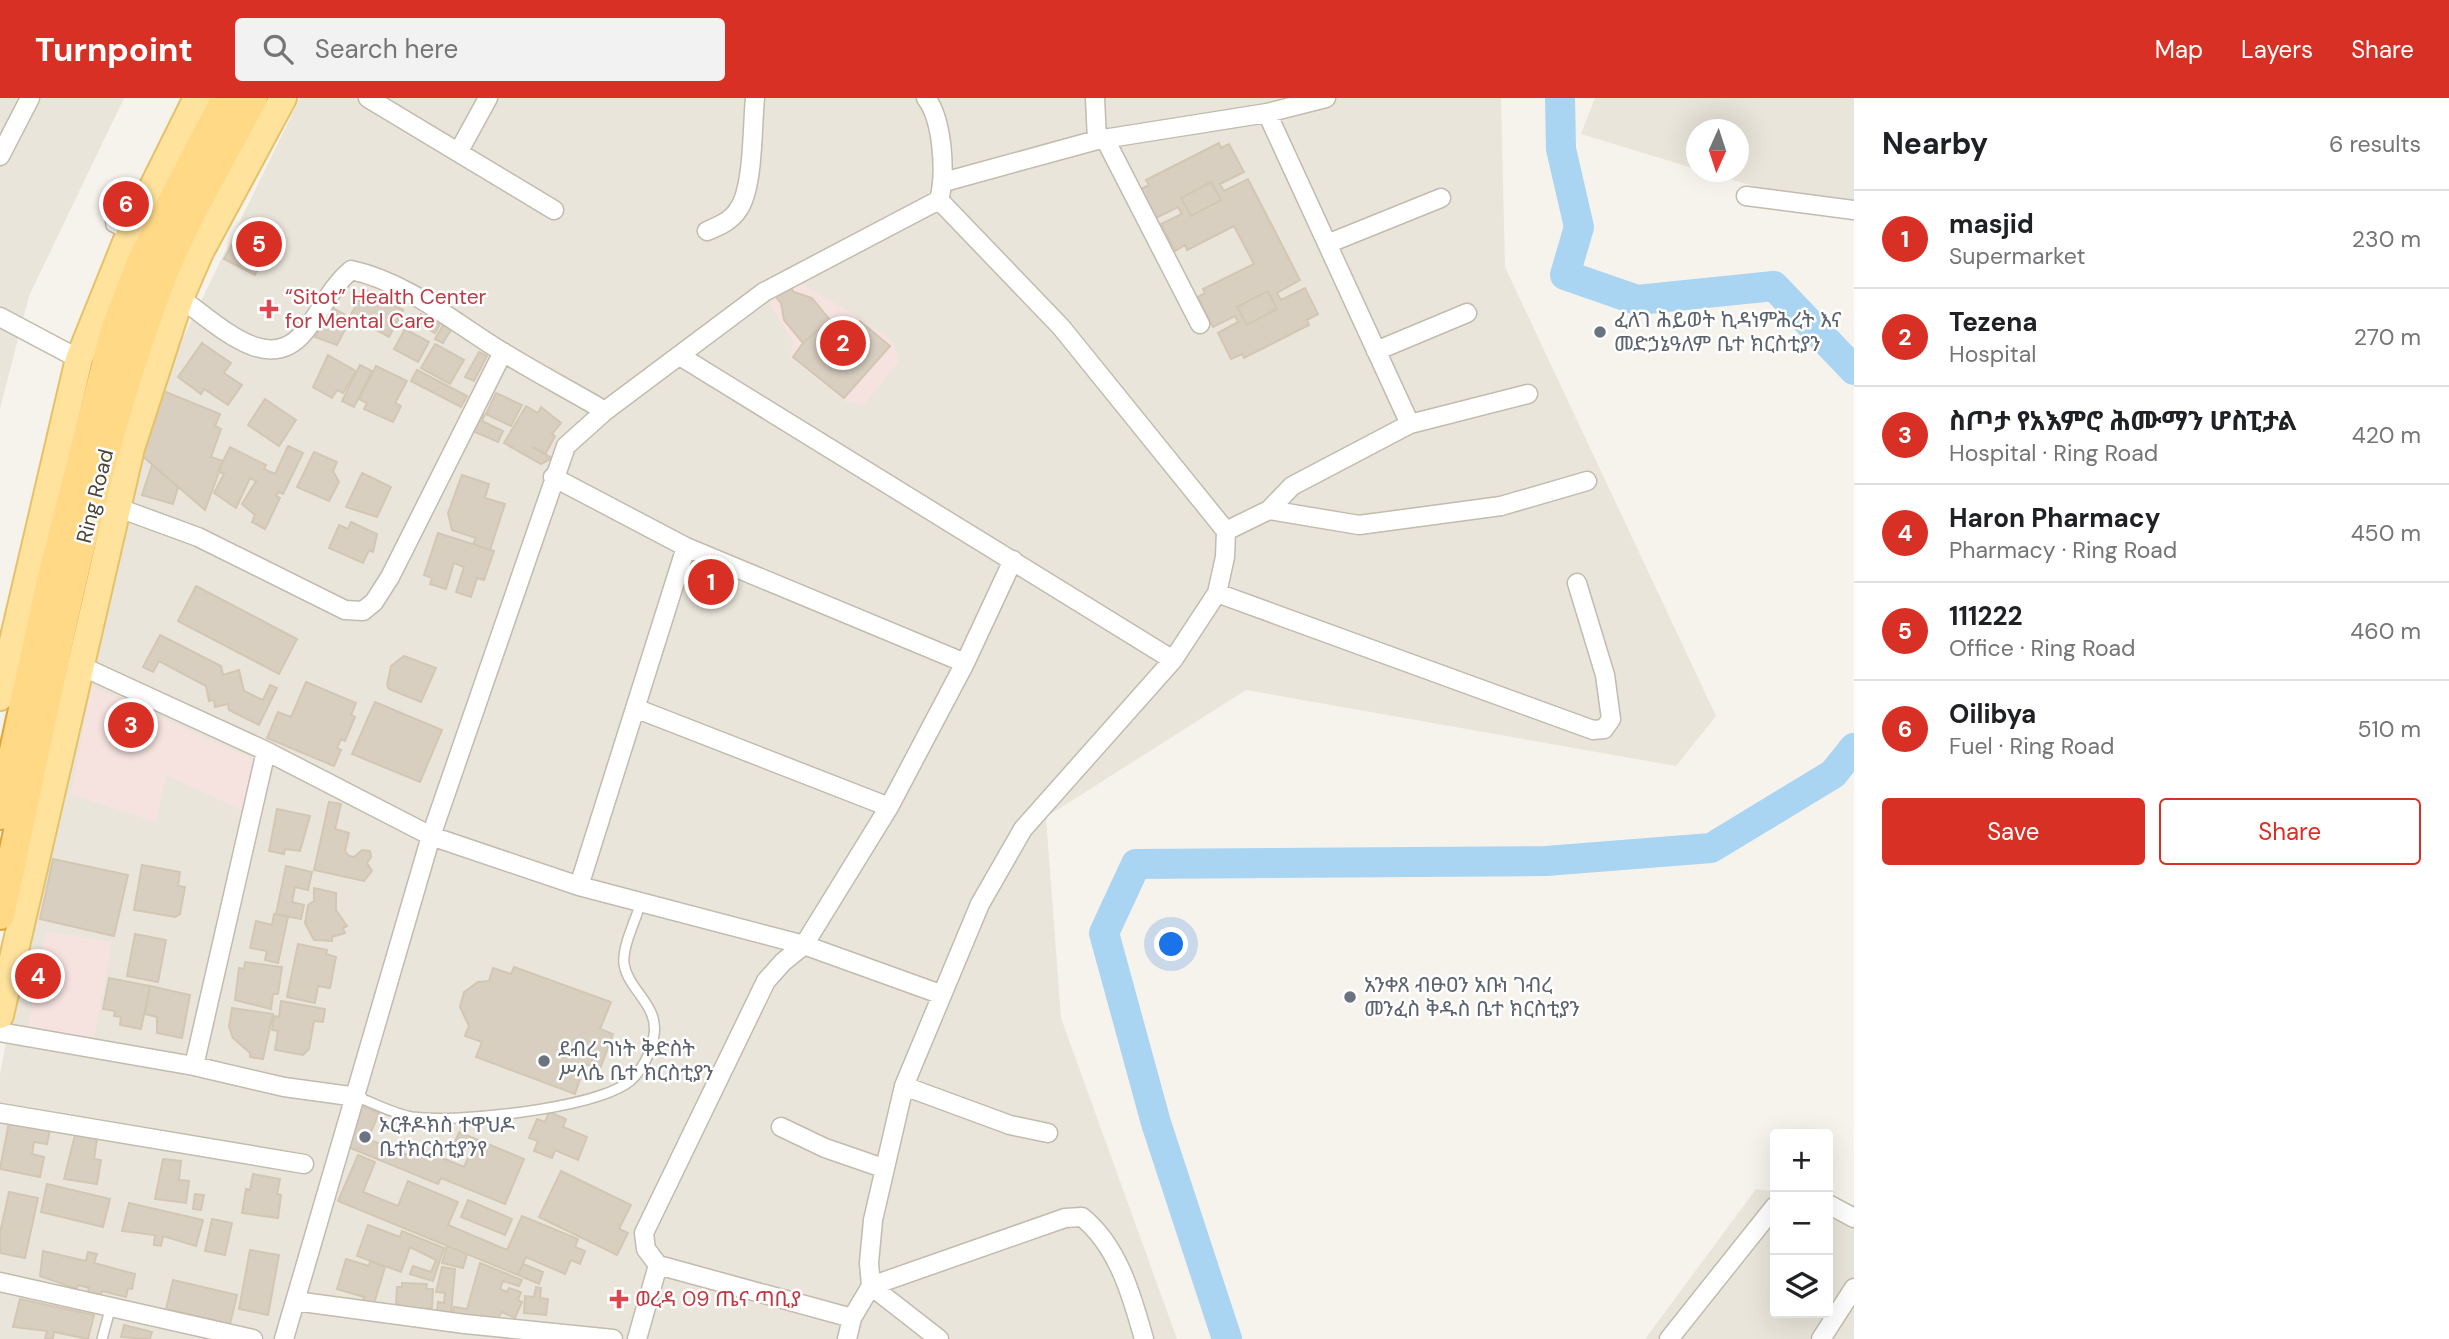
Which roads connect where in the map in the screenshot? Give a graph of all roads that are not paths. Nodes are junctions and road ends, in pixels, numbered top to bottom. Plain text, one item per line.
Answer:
1 (30, 98) edge
2 (197, 98) edge
3 (226, 98) edge
4 (253, 98) edge
5 (283, 98) edge
6 (368, 98) edge
7 (488, 98) edge
8 (755, 98) edge
9 (926, 98) edge
10 (1096, 98) edge
11 (1326, 98) edge
12 (1267, 113) junction
13 (1101, 140) junction
14 (459, 151) junction
15 (0, 156) edge
16 (944, 182) junction
17 (1746, 196) dead end
18 (1441, 198) dead end
19 (939, 200) junction
20 (554, 210) dead end
21 (1854, 211) edge
22 (707, 231) dead end
23 (1327, 244) junction
24 (180, 298) junction
25 (1467, 313) dead end
26 (0, 317) edge
27 (1200, 324) dead end
28 (1376, 351) junction
29 (503, 352) junction
30 (680, 356) junction
31 (79, 359) junction
32 (1528, 394) dead end
33 (605, 411) junction
34 (1410, 424) junction
35 (553, 477) junction
36 (1587, 481) dead end
37 (116, 507) junction
38 (1269, 510) junction
39 (1226, 531) junction
40 (686, 547) junction
41 (1013, 560) junction
42 (1577, 583) dead end
43 (1217, 593) junction
44 (6, 640) edge
45 (1173, 660) junction
46 (965, 663) junction
47 (79, 665) junction
48 (0, 697) edge
49 (635, 708) junction
50 (266, 751) junction
51 (889, 807) junction
52 (0, 815) edge
53 (431, 836) junction
54 (579, 886) junction
55 (641, 902) junction
56 (0, 915) edge
57 (804, 945) junction
58 (940, 995) junction
59 (0, 1014) edge
60 (0, 1032) edge
61 (194, 1066) junction
62 (904, 1086) junction
63 (357, 1097) junction
64 (0, 1113) edge
65 (781, 1127) dead end
66 (1048, 1133) dead end
67 (304, 1164) dead end
68 (883, 1168) junction
69 (1833, 1207) edge
70 (1770, 1212) edge
71 (1854, 1218) edge
72 (658, 1265) junction
73 (0, 1282) edge
74 (871, 1286) junction
75 (1854, 1288) edge
76 (295, 1301) junction
77 (111, 1306) junction
78 (852, 1318) junction
79 (102, 1339) edge
80 (253, 1339) edge
81 (284, 1339) edge
82 (613, 1339) edge
83 (637, 1339) edge
84 (847, 1339) edge
85 (939, 1339) edge
86 (1144, 1339) edge
87 (1669, 1339) edge
88 (1821, 1339) edge

1 - 15 street
2 - 31 main road
3 - 52 highway, Ring Road
4 - 56 highway, Ring Road
5 - 24 main road
6 - 14 street
7 - 14 street
8 - 22 street
9 - 16 street
10 - 13 street
11 - 12 street
12 - 13 street
12 - 23 street
13 - 16 street
13 - 27 street
14 - 20 street
16 - 19 street
17 - 21 street
18 - 23 street
19 - 30 street
19 - 39 street
23 - 28 street
24 - 29 street
24 - 37 main road
25 - 28 street
26 - 31 street
28 - 34 street
29 - 33 street
29 - 37 street
30 - 33 street
30 - 41 street
31 - 44 main road
32 - 34 street
33 - 35 street
34 - 38 street
35 - 40 street
35 - 53 street
36 - 38 street
37 - 47 main road
38 - 39 street
39 - 43 street
40 - 46 street
40 - 49 street
41 - 45 street
41 - 46 street
42 - 43 street
43 - 45 street
44 - 48 main road
45 - 58 street
46 - 51 street
47 - 50 street
47 - 59 main road
49 - 51 street
49 - 54 street
50 - 53 street
50 - 61 street
51 - 57 street
53 - 54 street
53 - 63 street
54 - 55 street
55 - 57 street
55 - 63 lane
57 - 58 street
57 - 72 street
58 - 62 street
60 - 61 street
61 - 63 street
62 - 66 street
62 - 68 street
63 - 76 street
64 - 67 street
65 - 68 street
68 - 74 street
69 - 71 street
70 - 87 street
72 - 78 street
72 - 83 street
73 - 77 street
74 - 78 street
74 - 85 street
74 - 86 street
75 - 88 street
76 - 81 street
76 - 82 street
77 - 79 lane
77 - 80 street
78 - 84 street

